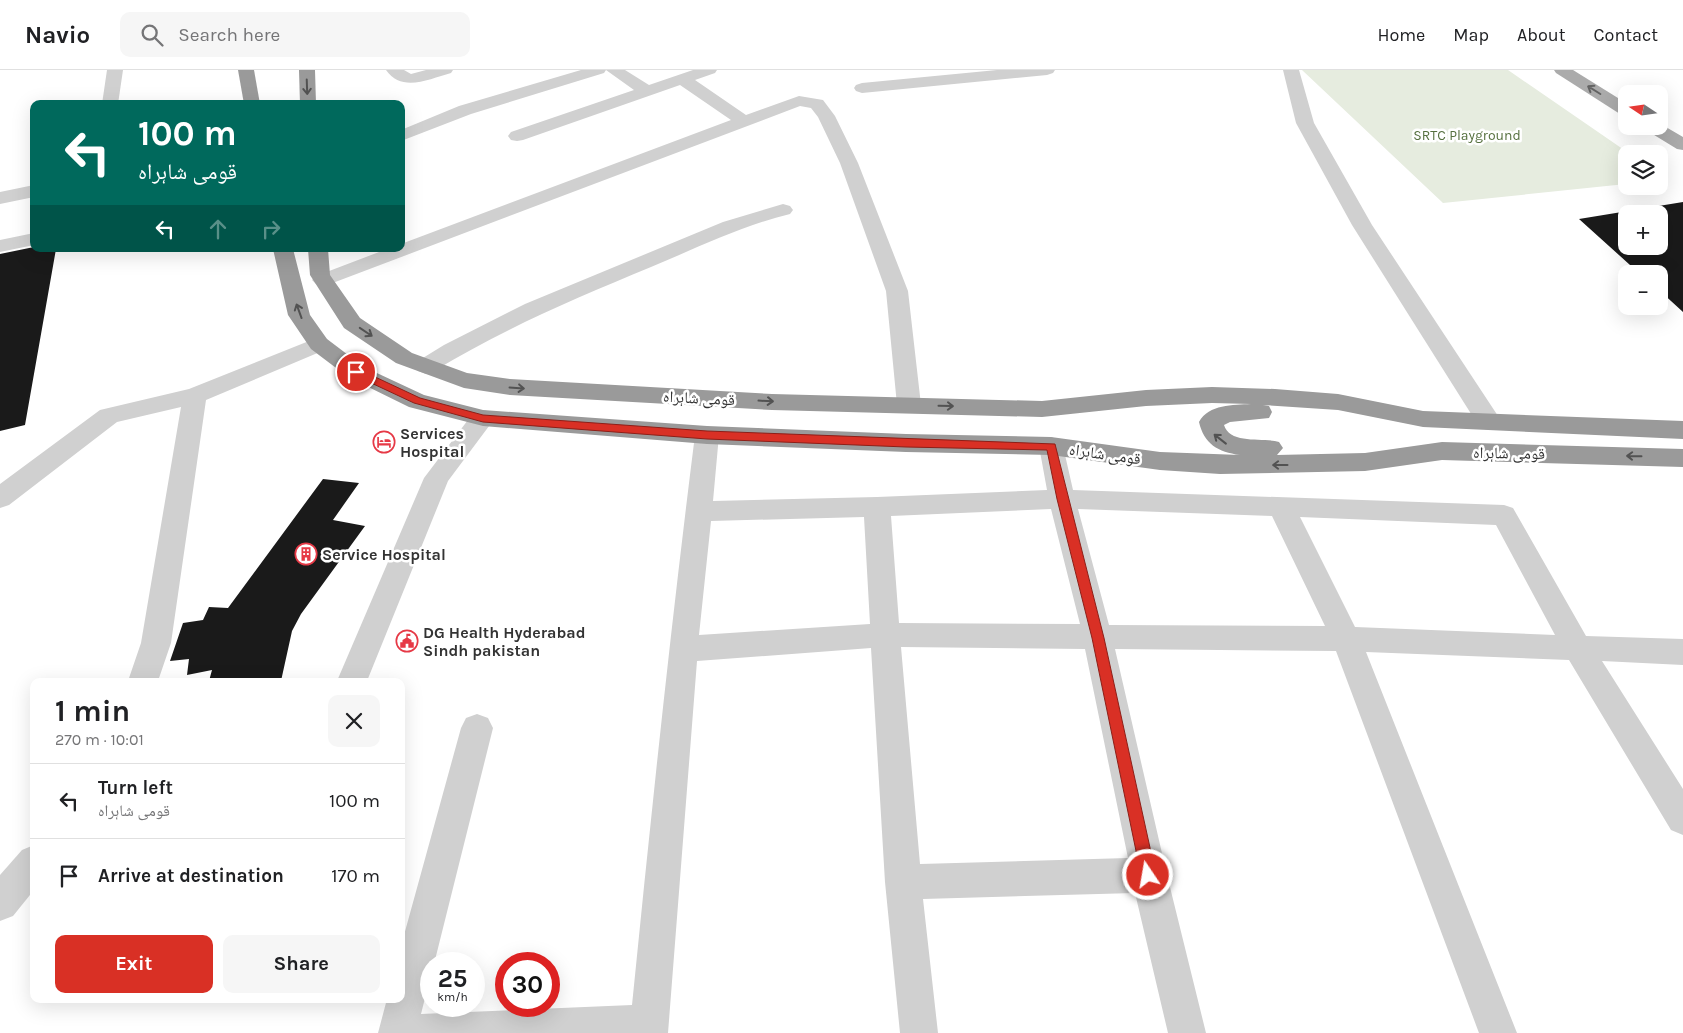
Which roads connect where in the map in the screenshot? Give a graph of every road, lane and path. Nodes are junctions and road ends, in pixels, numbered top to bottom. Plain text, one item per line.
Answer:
1 (115, 70) edge
2 (307, 70) edge
3 (394, 70) edge
4 (445, 70) edge
5 (598, 70) edge
6 (614, 70) edge
7 (709, 70) edge
8 (886, 70) edge
9 (1048, 70) edge
10 (1291, 70) edge
11 (1562, 70) edge
12 (1590, 70) edge
13 (1020, 71) edge
14 (254, 72) edge
15 (976, 73) edge
16 (934, 75) edge
17 (682, 79) junction
18 (894, 85) junction
19 (862, 88) dead end
20 (1618, 88) edge
21 (647, 91) junction
22 (111, 100) edge
23 (252, 100) edge
24 (260, 100) edge
25 (308, 100) edge
26 (1618, 105) edge
27 (1668, 119) edge
28 (745, 122) junction
29 (1683, 128) edge
30 (405, 134) edge
31 (1667, 135) edge
32 (517, 136) dead end
33 (1683, 145) edge
34 (30, 193) edge
35 (0, 198) edge
36 (783, 210) dead end
37 (30, 240) edge
38 (0, 246) edge
39 (405, 249) edge
40 (284, 252) edge
41 (318, 252) edge
42 (398, 252) edge
43 (323, 280) junction
44 (319, 344) junction
45 (426, 366) junction
46 (449, 374) junction
47 (195, 396) junction
48 (417, 401) junction
49 (909, 406) junction
50 (483, 418) junction
51 (1423, 419) junction
52 (1489, 422) junction
53 (1683, 430) edge
54 (707, 435) junction
55 (1051, 446) junction
56 (1442, 451) junction
57 (1683, 458) edge
58 (0, 498) edge
59 (1062, 499) junction
60 (1280, 507) junction
61 (877, 508) junction
62 (698, 511) junction
63 (884, 635) junction
64 (1098, 638) junction
65 (1346, 639) junction
66 (1577, 647) junction
67 (683, 649) junction
68 (1683, 652) edge
69 (144, 678) edge
70 (353, 678) edge
71 (477, 728) dead end
72 (1683, 819) edge
73 (30, 867) edge
74 (1148, 875) junction
75 (903, 882) junction
76 (0, 903) edge
77 (405, 1002) edge
78 (405, 1003) edge
79 (649, 1028) edge
80 (397, 1033) edge
81 (423, 1033) edge
82 (919, 1033) edge
83 (1187, 1033) edge
84 (1498, 1033) edge

1 - 22 street
2 -> 25 highway
3 - 4 street
5 - 30 street
6 - 21 street
7 - 17 street
8 - 18 street
9 - 13 street
10 - 52 street
26 -> 11 main road
12 - 20 main road
13 - 15 street
14 - 23 highway
14 - 24 highway
15 - 16 street
16 - 18 street
17 - 21 street
17 - 28 street
18 - 19 street
21 - 32 street
27 - 29 main road
28 - 39 street
28 - 49 street
31 - 33 main road
34 - 35 street
36 - 45 street
37 - 38 street
44 -> 40 highway, قومی شاہراہ
41 - 43 highway, قومی شاہراہ
42 - 43 street
43 -> 45 highway, قومی شاہراہ
44 - 47 street
44 - 48 highway, قومی شاہراہ
45 - 46 highway, قومی شاہراہ
46 - 48 highway
46 -> 49 highway, قومی شاہراہ
47 - 58 street
47 - 69 street
48 - 50 highway, قومی شاہراہ
49 -> 51 highway, قومی شاہراہ
50 - 54 highway, قومی شاہراہ
50 - 70 street
51 - 52 highway, قومی شاہراہ
56 -> 51 highway
52 - 53 highway, قومی شاہراہ
54 - 55 highway, قومی شاہراہ
54 - 62 street
56 -> 55 highway, قومی شاہراہ
55 - 59 street
57 -> 56 highway, قومی شاہراہ
59 - 60 street
59 - 61 street
59 - 64 street
60 - 65 street
60 - 66 street
61 - 62 street
61 - 63 street
62 - 67 street
63 - 64 street
63 - 67 street
63 - 75 street
64 - 65 street
64 - 74 street
65 - 66 street
65 - 84 street
66 - 68 street
66 - 72 street
67 - 79 street
71 - 77 street
73 - 76 street
74 - 75 street
74 - 83 street
75 - 82 street
78 - 80 street
79 - 81 street

